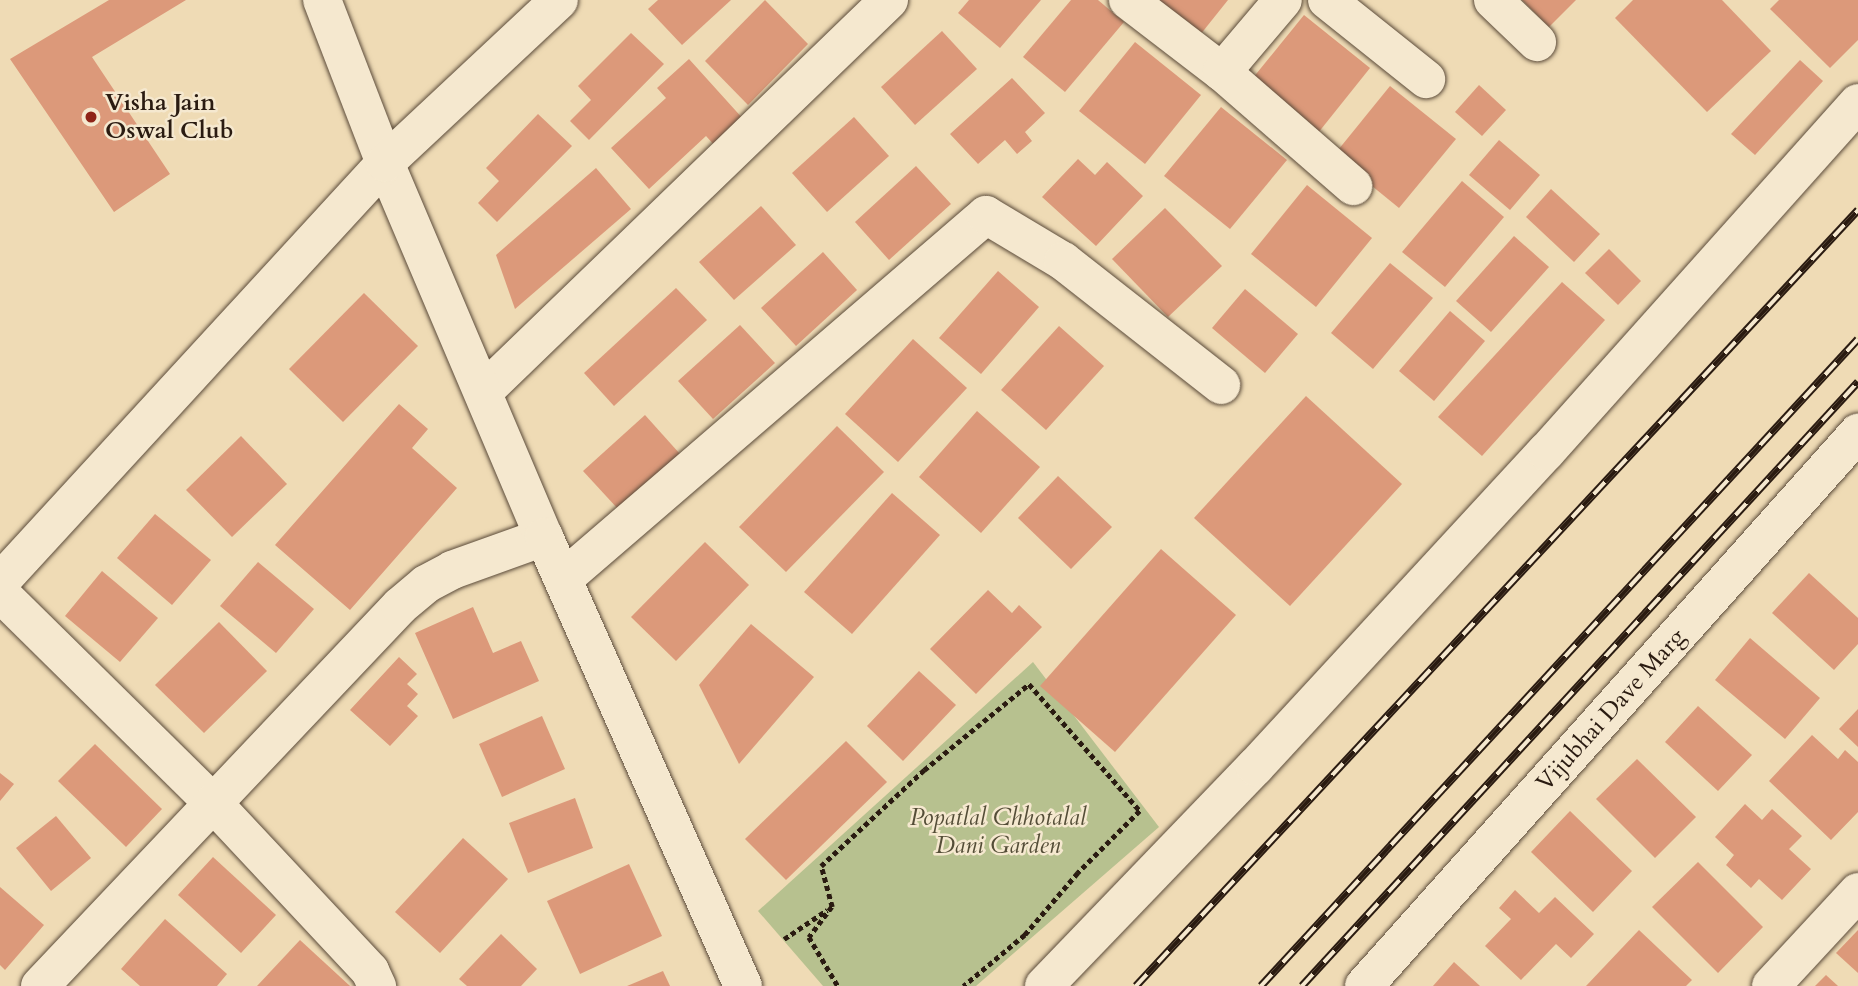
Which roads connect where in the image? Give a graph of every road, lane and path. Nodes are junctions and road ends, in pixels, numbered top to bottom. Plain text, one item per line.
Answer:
1 (322, 0) edge
2 (559, 0) edge
3 (889, 0) edge
4 (1128, 0) edge
5 (1283, 0) edge
6 (1493, 0) edge
7 (1344, 5) edge
8 (1537, 43) dead end
9 (1222, 72) junction
10 (1426, 79) dead end
11 (1858, 103) edge
12 (385, 163) junction
13 (1353, 186) dead end
14 (1221, 385) dead end
15 (484, 391) junction
16 (1858, 433) edge
17 (544, 537) junction
18 (563, 579) junction
19 (0, 582) edge
20 (0, 593) edge
21 (214, 803) junction
22 (1858, 892) edge
23 (832, 907) junction
24 (784, 939) dead end
25 (40, 986) edge
26 (377, 986) edge
27 (743, 986) edge
28 (838, 986) edge
29 (964, 986) edge
30 (1044, 986) edge
31 (1364, 986) edge
32 (1771, 986) edge

1 - 12 street
2 - 12 street
3 - 15 street
4 - 9 street
5 - 9 street
6 - 8 street
7 - 10 street
9 - 13 street
11 - 30 street
12 - 15 street
12 - 19 street
14 - 18 street
15 - 17 street
16 - 31 street, Vijubhai Dave Marg
17 - 18 street
17 - 21 street
18 - 27 street
20 - 21 street
21 - 25 street
21 - 26 street
22 - 32 street
23 - 24 path
23 - 28 path
23 - 29 path

